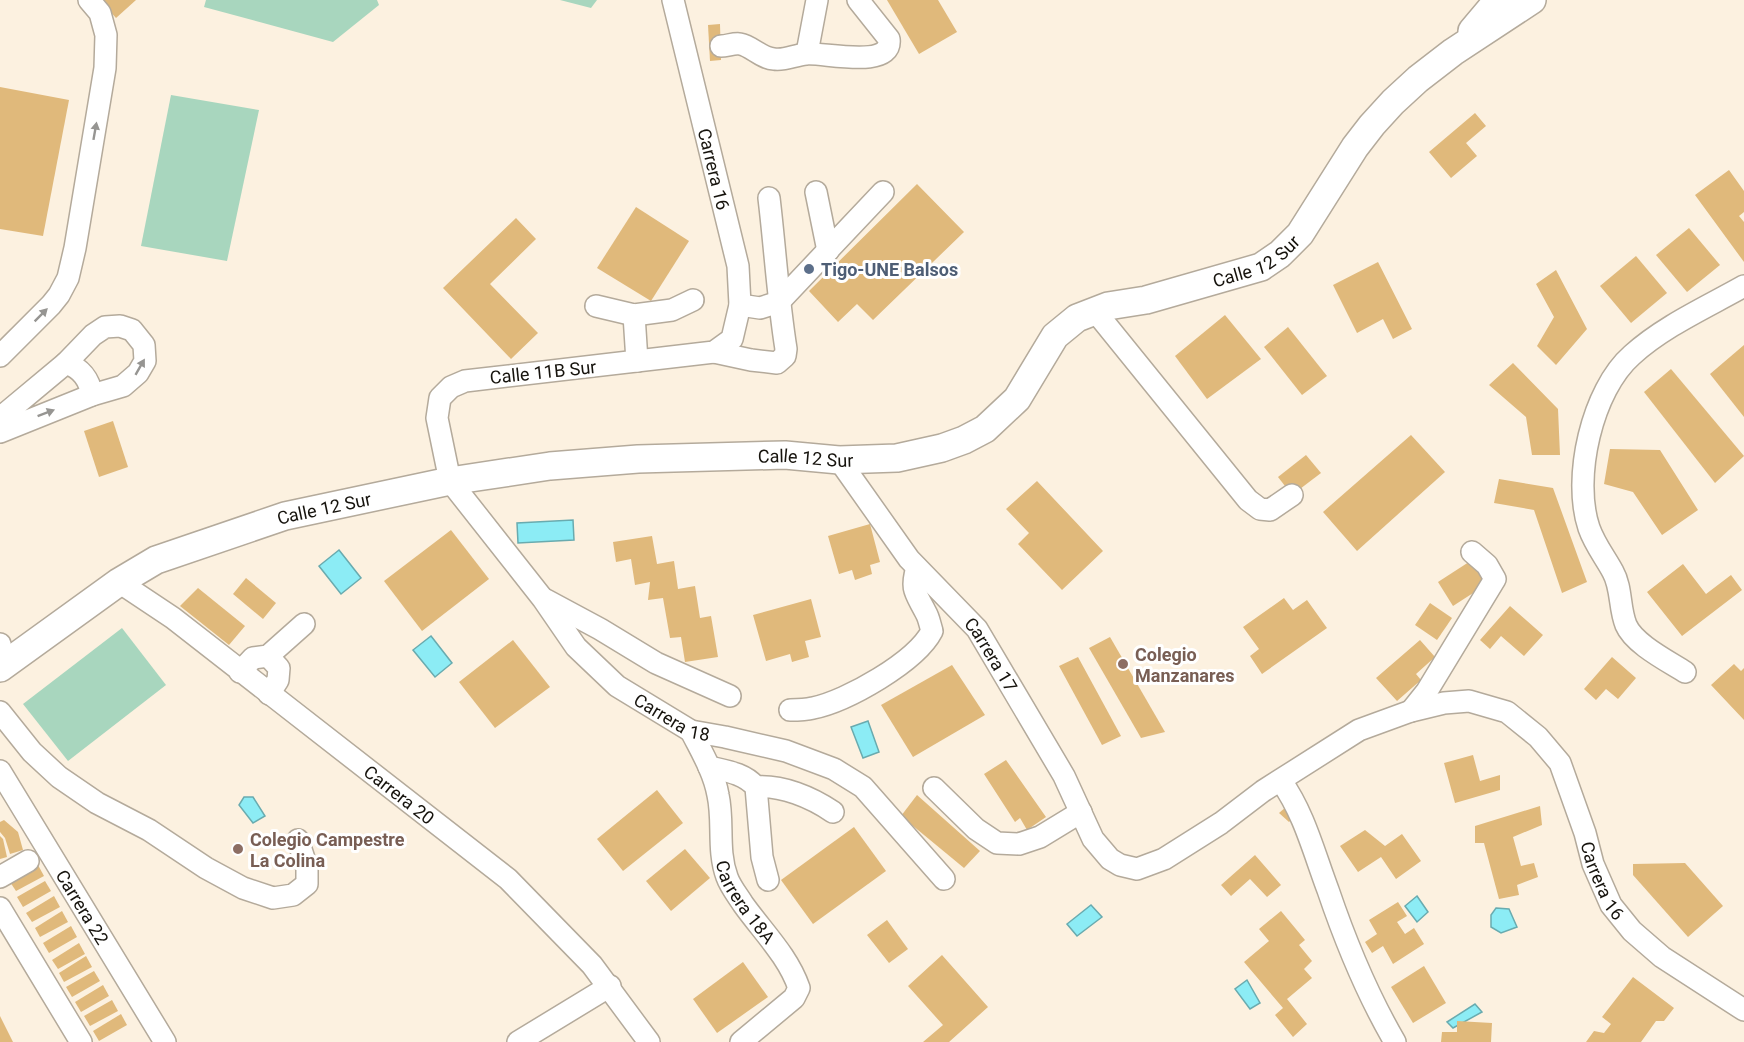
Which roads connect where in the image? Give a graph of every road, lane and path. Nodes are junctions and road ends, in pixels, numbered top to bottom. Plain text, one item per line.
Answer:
1 (89, 0) edge
2 (673, 0) edge
3 (818, 0) edge
4 (858, 0) edge
5 (1498, 0) edge
6 (1532, 0) edge
7 (686, 52) junction
8 (1453, 52) junction
9 (807, 53) junction
10 (816, 192) dead end
11 (883, 192) dead end
12 (769, 198) dead end
13 (828, 250) junction
14 (1744, 286) edge
15 (693, 300) dead end
16 (779, 302) junction
17 (740, 305) junction
18 (596, 306) dead end
19 (1095, 311) junction
20 (634, 315) junction
21 (732, 339) joint
22 (714, 352) junction
23 (0, 356) edge
24 (637, 362) junction
25 (66, 363) junction
26 (92, 395) junction
27 (0, 418) edge
28 (0, 432) edge
29 (839, 460) junction
30 (450, 481) junction
31 (1292, 495) dead end
32 (1472, 552) dead end
33 (917, 568) junction
34 (119, 582) junction
35 (543, 599) junction
36 (303, 624) dead end
37 (0, 655) edge
38 (268, 656) junction
39 (240, 672) junction
40 (1685, 672) dead end
41 (269, 694) junction
42 (730, 696) dead end
43 (790, 710) dead end
44 (1411, 711) junction
45 (0, 712) edge
46 (691, 731) junction
47 (709, 767) junction
48 (0, 771) edge
49 (1281, 781) junction
50 (756, 787) junction
51 (934, 788) dead end
52 (833, 812) dead end
53 (1081, 812) junction
54 (298, 840) dead end
55 (28, 861) dead end
56 (0, 877) edge
57 (944, 879) dead end
58 (768, 880) dead end
59 (0, 908) edge
60 (610, 986) junction
61 (1744, 1011) edge
62 (81, 1042) edge
63 (165, 1042) edge
64 (518, 1042) edge
65 (650, 1042) edge
66 (741, 1042) edge
67 (1395, 1042) edge

23 -> 1 street
2 - 7 street, Carrera 16
3 - 9 street
4 - 9 street
5 - 8 main road, Calle 12 Sur
6 - 8 main road, Calle 12 Sur
7 - 9 street
7 - 17 street, Carrera 16
8 - 19 main road, Calle 12 Sur
10 - 13 street
11 - 13 street
12 - 16 street
13 - 16 street
14 - 40 street
15 - 20 street
16 - 17 street
16 - 22 street
17 - 21 street, Carrera 16
18 - 20 street
19 - 29 main road, Calle 12 Sur
19 - 31 street
20 - 24 street
21 - 22 street, Calle 11B Sur
22 - 24 street, Calle 11B Sur
24 - 30 street, Calle 11B Sur
25 - 26 street
26 -> 25 street
25 - 27 street
28 -> 26 street
29 - 30 main road, Calle 12 Sur
29 - 33 street, Carrera 17
30 - 34 main road, Calle 12 Sur
30 - 35 street, Carrera 18
32 - 44 street
33 - 43 street
33 - 53 street, Carrera 17
34 - 37 main road, Calle 12 Sur
34 - 39 street, Carrera 20
35 - 42 street
35 - 46 street, Carrera 18
36 - 38 street
38 - 39 street
38 - 41 street
39 - 41 street, Carrera 20
41 - 60 street, Carrera 20
44 - 49 street
44 - 61 street, Carrera 16
45 - 54 street
46 - 47 street, Carrera 18A
46 - 57 street, Carrera 18
47 - 50 street
47 - 66 street, Carrera 18A
48 - 63 street, Carrera 22
49 - 53 street, Carrera 17
49 - 67 street
50 - 52 street
50 - 58 street
51 - 53 street
55 - 56 street
59 - 62 street
60 - 64 street
60 - 65 street, Carrera 20

